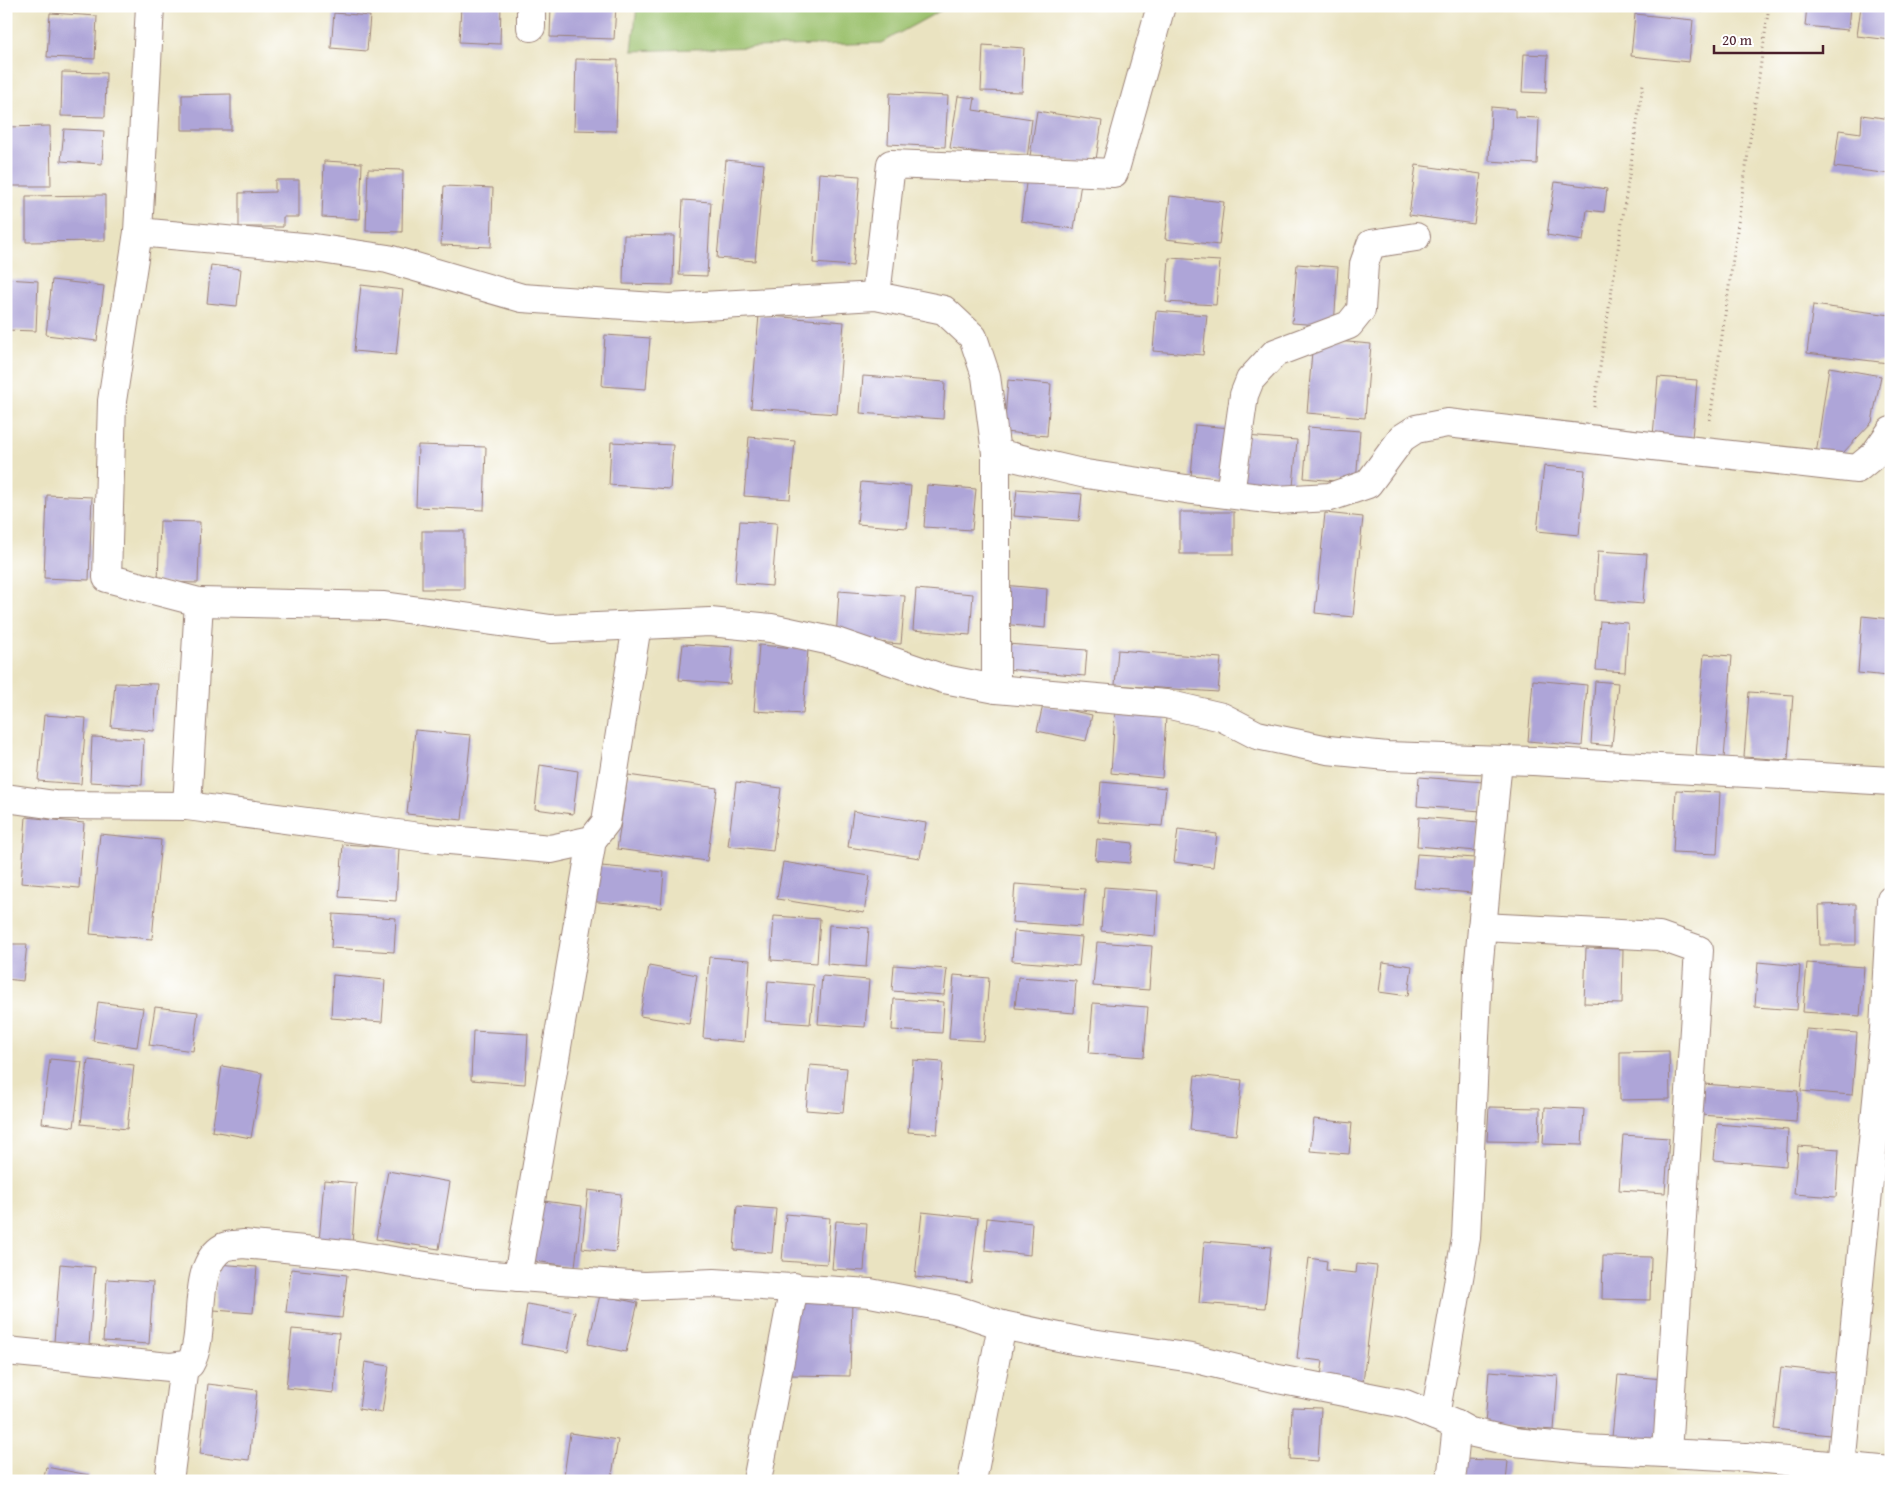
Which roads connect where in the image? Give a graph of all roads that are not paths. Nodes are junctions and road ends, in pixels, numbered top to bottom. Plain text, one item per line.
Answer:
1 (150, 6) edge
2 (1161, 6) edge
3 (138, 232) junction
4 (1416, 236) dead end
5 (876, 296) junction
6 (1891, 431) edge
7 (996, 453) junction
8 (1882, 458) edge
9 (1230, 494) junction
10 (199, 602) junction
11 (637, 625) junction
12 (996, 690) junction
13 (1498, 760) junction
14 (1891, 781) edge
15 (6, 798) edge
16 (187, 806) junction
17 (592, 840) junction
18 (1891, 900) edge
19 (1482, 927) junction
20 (518, 1277) junction
21 (794, 1286) junction
22 (1002, 1325) junction
23 (6, 1351) edge
24 (184, 1366) junction
25 (1446, 1420) junction
26 (1667, 1453) junction
27 (1841, 1466) junction
28 (1891, 1471) edge
29 (169, 1481) edge
30 (757, 1481) edge
31 (972, 1481) edge
32 (1452, 1481) edge

1 - 3 street
2 - 5 street
3 - 5 street
3 - 10 street
4 - 9 street
5 - 7 street
6 - 8 street
7 - 9 street
7 - 12 street
8 - 9 street
10 - 11 street
10 - 16 street
11 - 12 street
11 - 17 street
12 - 13 street
13 - 14 street
13 - 19 street
15 - 16 street
16 - 17 street
17 - 20 street
18 - 27 street
19 - 25 street
19 - 26 street
20 - 21 street
20 - 24 street
21 - 22 street
21 - 30 street
22 - 25 street
22 - 31 street
23 - 24 street
24 - 29 street
25 - 26 street
25 - 32 street
26 - 27 street
27 - 28 street

